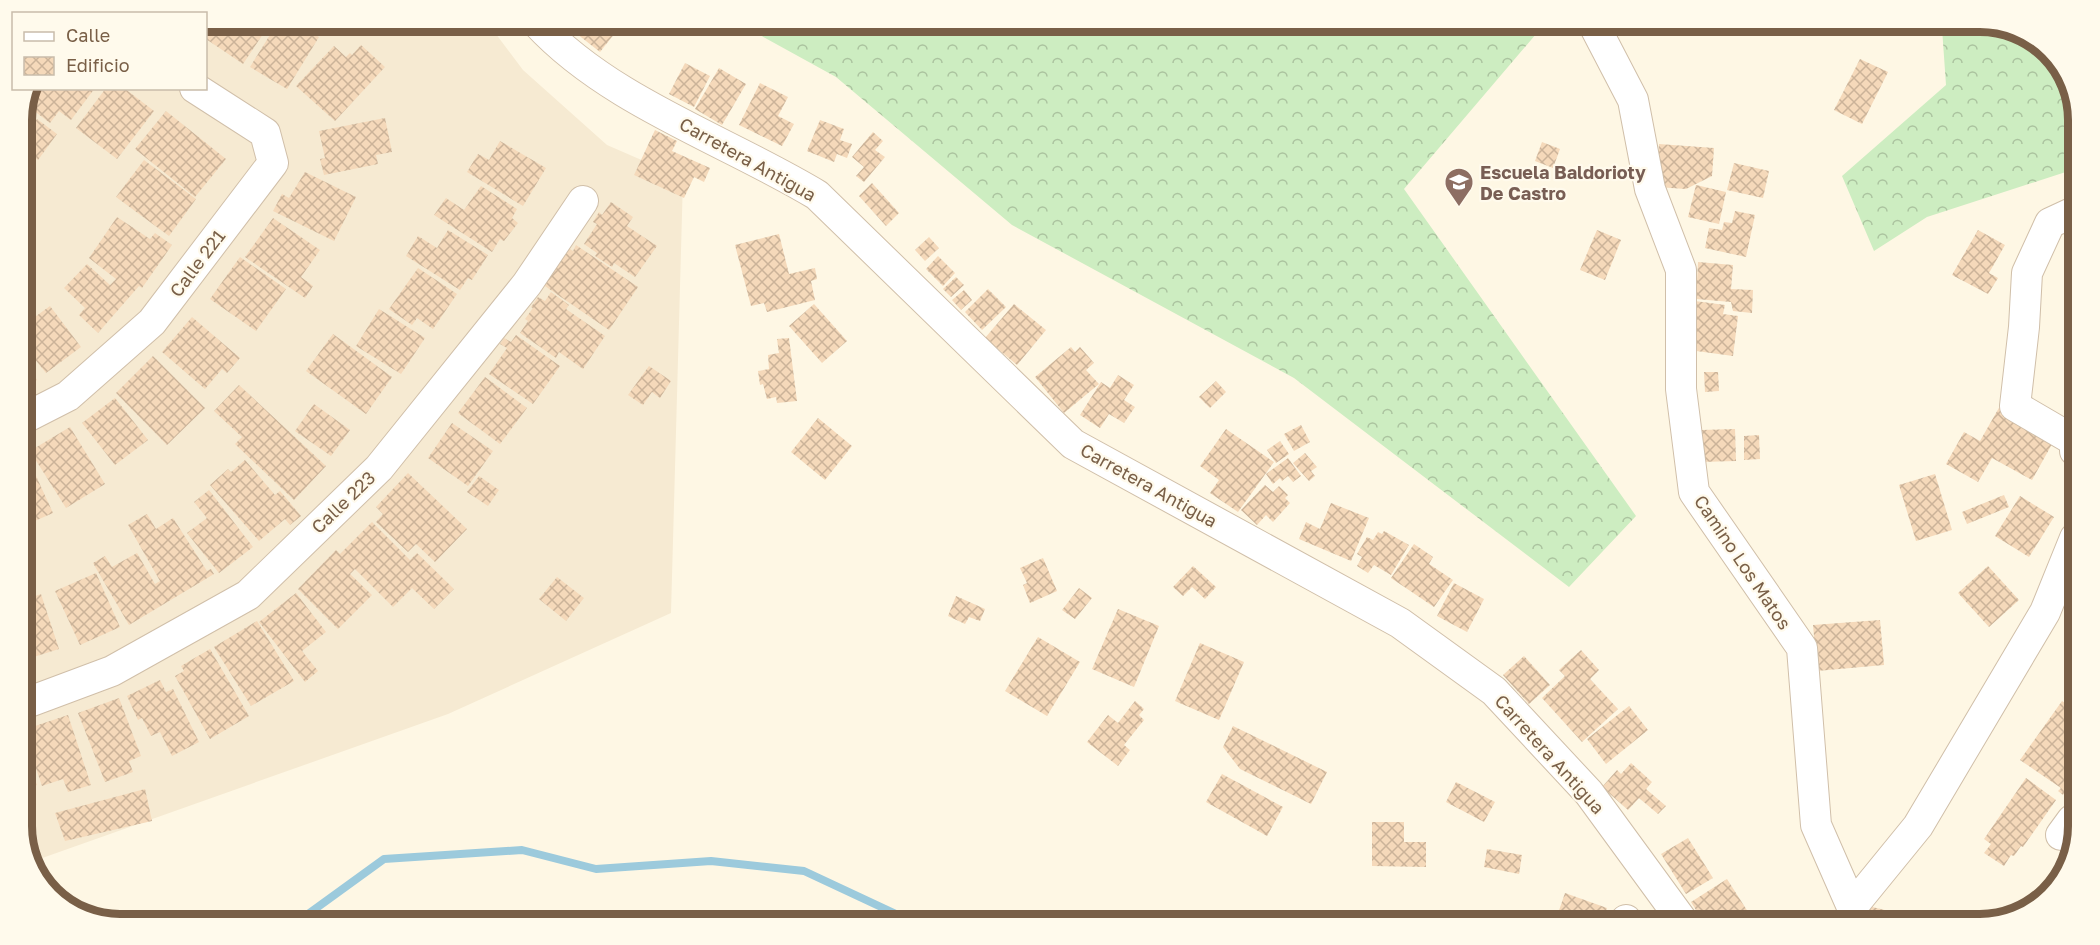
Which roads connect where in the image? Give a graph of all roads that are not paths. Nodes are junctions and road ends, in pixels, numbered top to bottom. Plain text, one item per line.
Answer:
1 (545, 32) edge
2 (1598, 32) edge
3 (198, 90) edge
4 (583, 201) dead end
5 (2068, 215) edge
6 (32, 414) edge
7 (2068, 437) edge
8 (2068, 555) edge
9 (32, 701) edge
10 (1677, 914) edge
11 (1853, 914) edge
12 (1854, 914) edge

1 - 10 street, Carretera Antigua
2 - 11 street, Camino Los Matos
3 - 6 street, Calle 221
4 - 9 street, Calle 223
5 - 7 street
8 - 12 street

